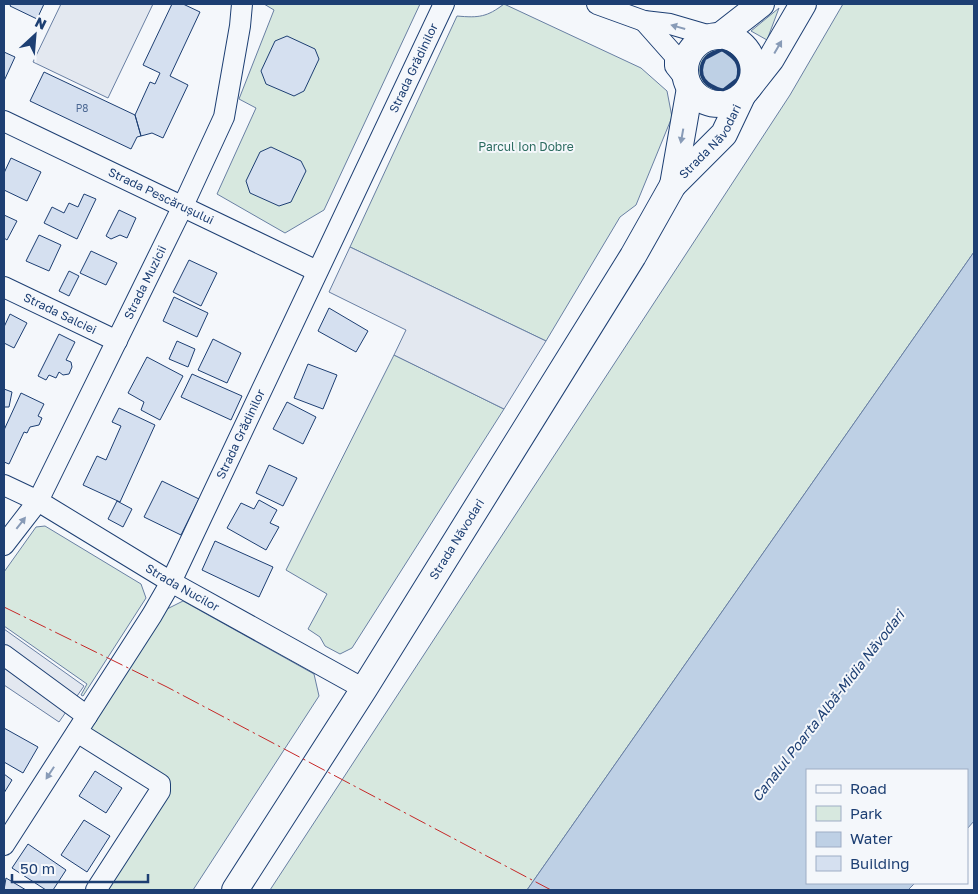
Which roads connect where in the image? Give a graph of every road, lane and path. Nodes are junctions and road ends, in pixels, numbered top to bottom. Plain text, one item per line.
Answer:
1 (242, 4) edge
2 (444, 4) edge
3 (597, 4) edge
4 (761, 4) edge
5 (803, 4) edge
6 (644, 21) junction
7 (716, 36) junction
8 (688, 85) junction
9 (746, 91) junction
10 (4, 121) edge
11 (673, 185) junction
12 (182, 208) junction
13 (317, 271) junction
14 (4, 287) edge
15 (117, 342) junction
16 (4, 485) edge
17 (38, 501) junction
18 (4, 545) edge
19 (171, 582) junction
20 (4, 655) edge
21 (364, 689) junction
22 (82, 724) junction
23 (4, 845) edge
24 (96, 890) edge
25 (235, 890) edge

1 - 12 street, Strada Muzicii
2 - 13 street, Strada Grădinilor
3 - 6 street
4 - 7 main road
9 -> 5 main road, Strada Năvodari
7 -> 6 street
6 - 8 street
7 - 8 main road
7 - 9 main road
8 - 9 main road
8 -> 11 main road, Strada Năvodari
9 - 11 main road, Strada Năvodari
10 - 12 street, Strada Pescărușului
11 - 21 main road, Strada Năvodari
12 - 13 street, Strada Pescărușului
12 - 15 street, Strada Muzicii
13 - 19 street, Strada Grădinilor
14 - 15 street, Strada Salciei
15 - 17 street, Strada Muzicii
16 - 17 street, Strada Nucilor
18 -> 17 street, Strada Muzicii
17 - 19 street, Strada Nucilor
19 - 21 street, Strada Nucilor
19 - 22 street, Strada Grădinilor
20 - 22 street
21 - 25 main road, Strada Năvodari
22 -> 23 street, Strada Grădinilor
22 - 24 street

